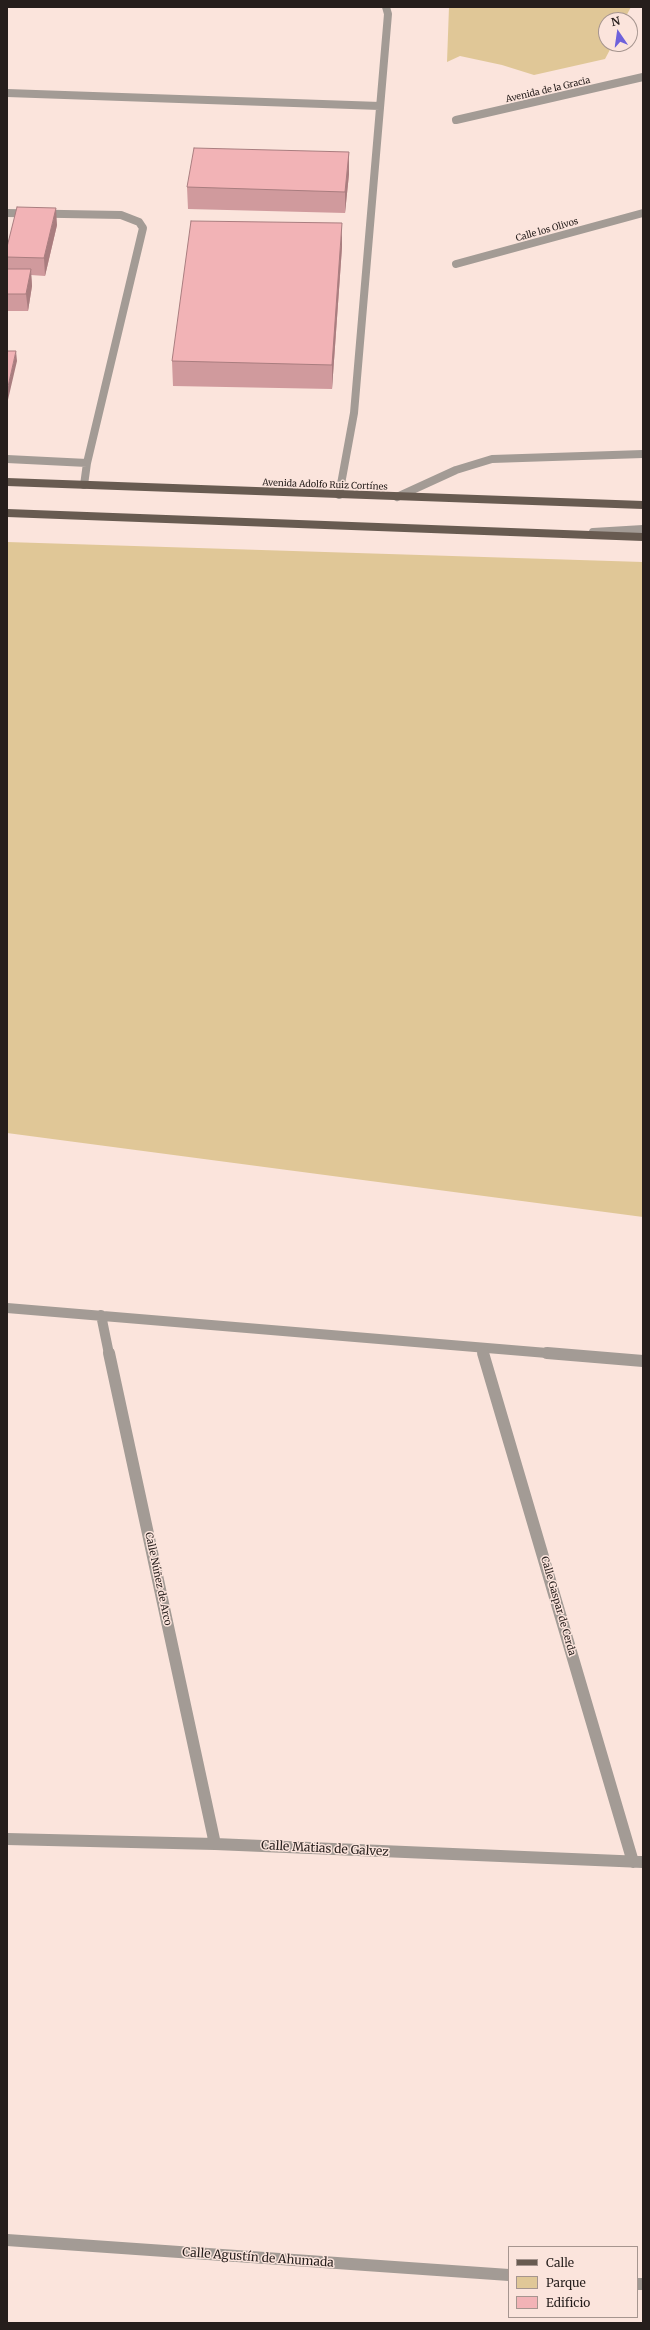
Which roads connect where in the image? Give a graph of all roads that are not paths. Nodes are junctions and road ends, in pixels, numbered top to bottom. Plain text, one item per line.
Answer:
1 (386, 7) edge
2 (643, 77) edge
3 (7, 93) edge
4 (380, 106) junction
5 (456, 120) dead end
6 (643, 212) edge
7 (7, 213) edge
8 (456, 264) dead end
9 (643, 454) edge
10 (7, 459) edge
11 (88, 463) junction
12 (7, 482) edge
13 (84, 485) junction
14 (339, 495) junction
15 (397, 497) junction
16 (643, 505) edge
17 (7, 513) edge
18 (643, 529) edge
19 (495, 532) junction
20 (643, 537) edge
21 (7, 1308) edge
22 (101, 1315) junction
23 (482, 1349) junction
24 (643, 1361) edge
25 (7, 1839) edge
26 (215, 1844) junction
27 (638, 1862) edge
28 (7, 2240) edge
29 (508, 2275) edge

1 - 4 street
2 - 5 street, Avenida de la Gracia
3 - 4 street
4 - 14 street
6 - 8 street, Calle los Olivos
7 - 11 street
9 - 15 street
10 - 11 street
11 - 13 street
12 - 13 main road, Avenida Adolfo Ruiz Cortínes
13 - 14 main road, Avenida Adolfo Ruiz Cortínes
14 - 15 main road, Avenida Adolfo Ruiz Cortínes
15 - 16 main road, Avenida Adolfo Ruiz Cortínes
17 - 19 main road
18 - 19 street
19 - 20 main road
21 - 22 street
22 - 23 street
22 - 26 street, Calle Núñez de Arco
23 - 24 street
23 - 27 street, Calle Gaspar de Cerda
25 - 26 street, Calle Matias de Galvez
26 - 27 street, Calle Matias de Galvez
28 - 29 street, Calle Agustín de Ahumada

